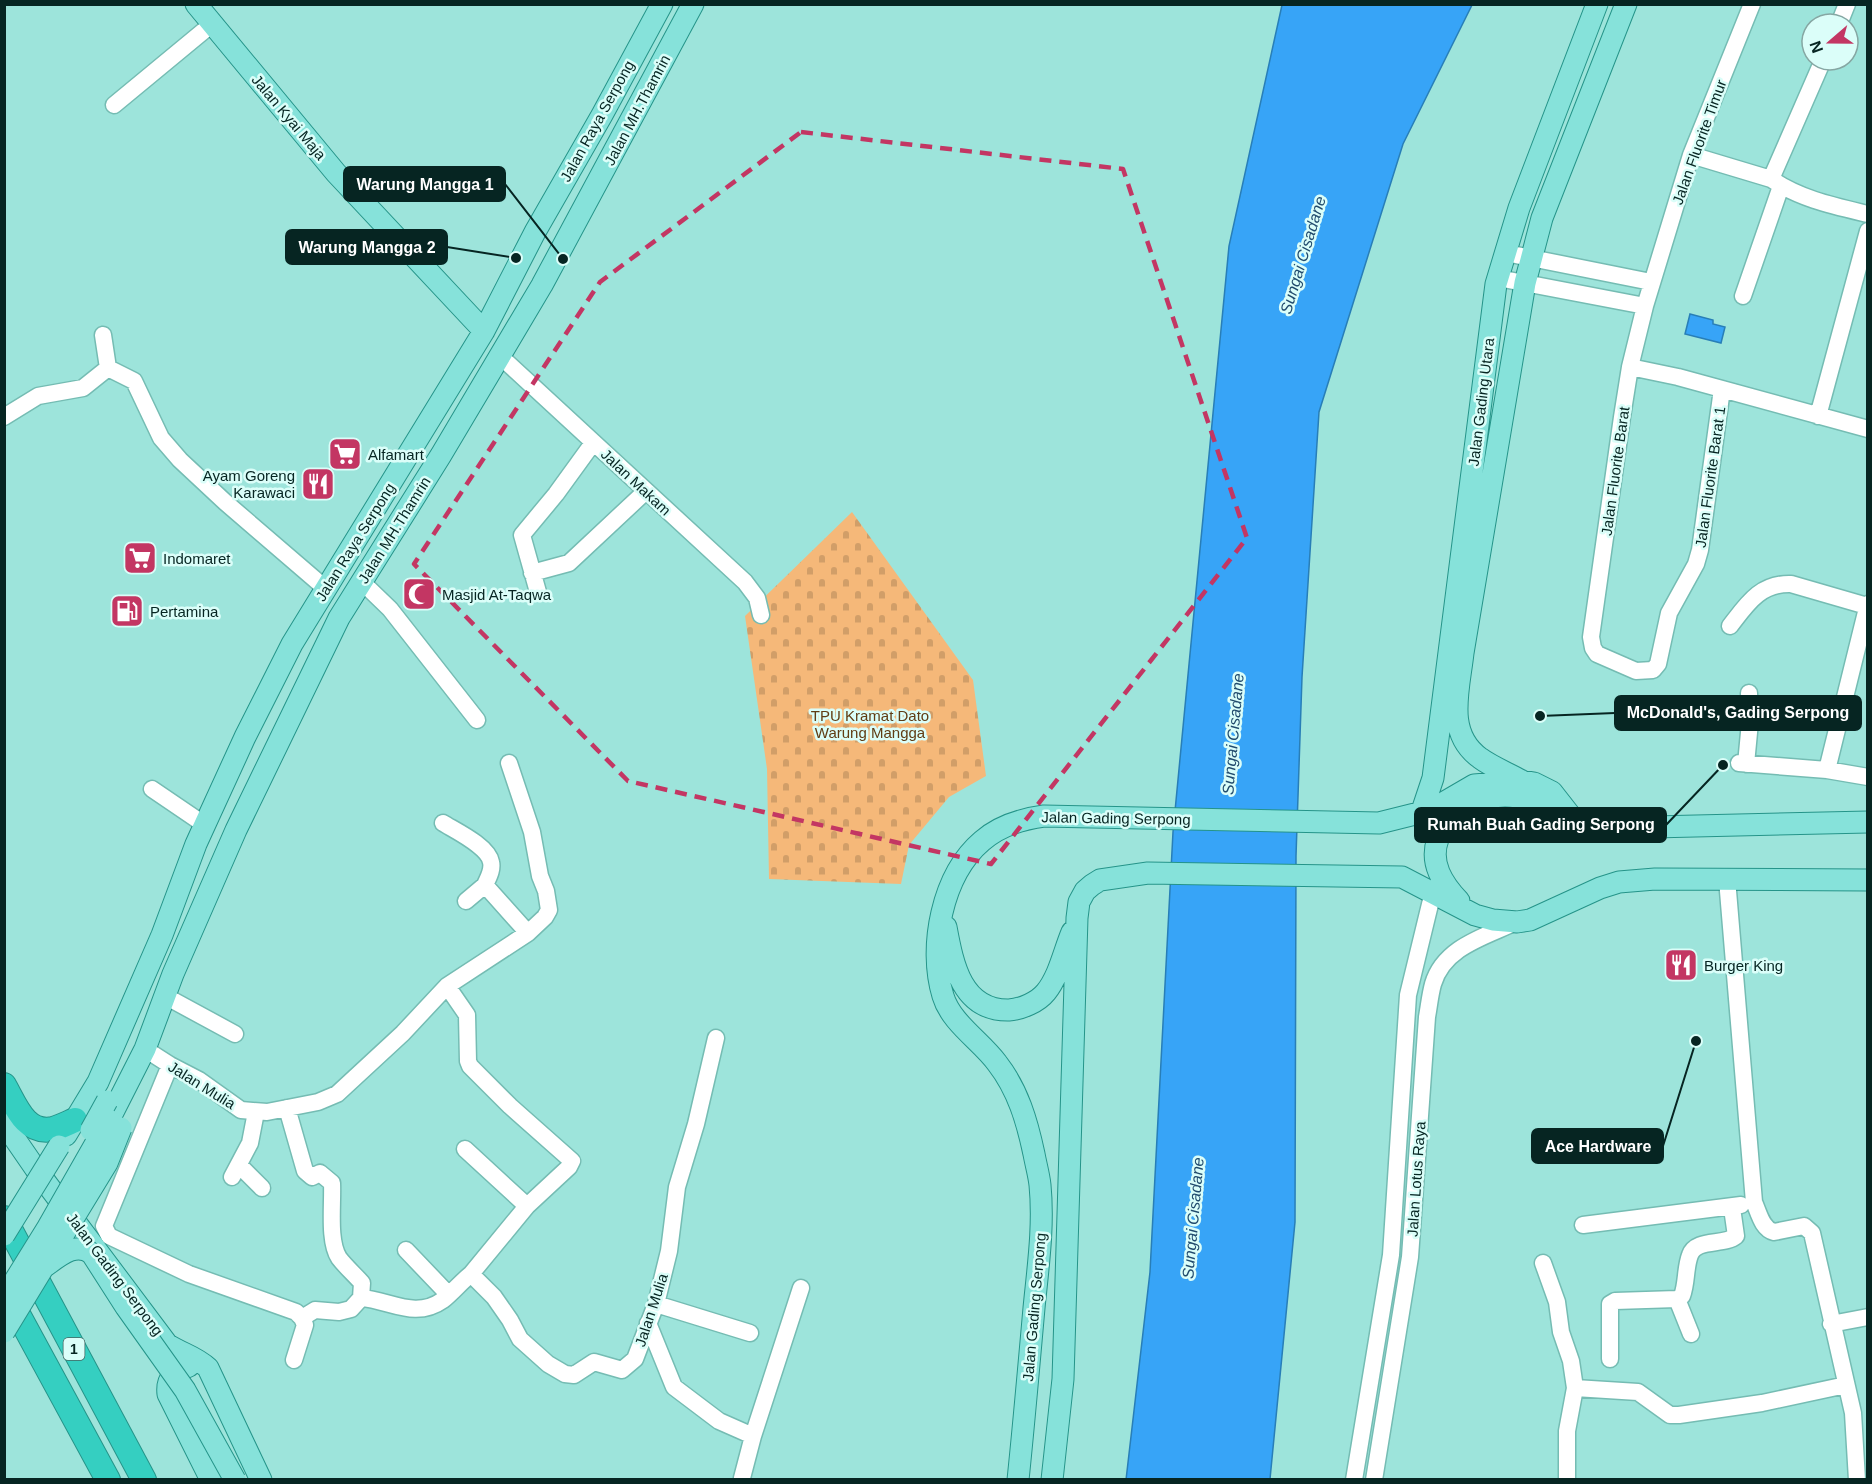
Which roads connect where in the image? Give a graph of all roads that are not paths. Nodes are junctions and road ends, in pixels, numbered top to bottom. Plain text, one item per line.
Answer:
1 (196, 4) edge
2 (662, 4) edge
3 (693, 4) edge
4 (1597, 4) edge
5 (1626, 4) edge
6 (1752, 4) edge
7 (212, 24) junction
8 (1818, 72) edge
9 (114, 105) dead end
10 (602, 115) junction
11 (626, 130) junction
12 (1691, 155) junction
13 (1776, 182) junction
14 (1868, 214) edge
15 (1868, 231) edge
16 (1506, 253) junction
17 (1531, 258) junction
18 (1498, 278) junction
19 (1651, 282) junction
20 (1525, 283) junction
21 (1743, 296) dead end
22 (1645, 306) junction
23 (484, 331) junction
24 (103, 335) dead end
25 (500, 357) junction
26 (1630, 367) junction
27 (108, 368) junction
28 (1722, 389) junction
29 (1818, 416) junction
30 (4, 417) edge
31 (1868, 429) edge
32 (593, 443) junction
33 (646, 491) junction
34 (376, 508) junction
35 (398, 522) junction
36 (532, 573) junction
37 (362, 582) junction
38 (325, 588) junction
39 (538, 592) dead end
40 (1867, 605) edge
41 (761, 615) dead end
42 (1730, 626) dead end
43 (1658, 664) joint
44 (1749, 693) dead end
45 (477, 720) dead end
46 (509, 764) dead end
47 (1827, 770) junction
48 (1868, 777) edge
49 (1521, 781) junction
50 (152, 789) dead end
51 (1426, 812) junction
52 (1570, 815) junction
53 (1868, 822) edge
54 (443, 823) dead end
55 (205, 825) junction
56 (1727, 879) junction
57 (1868, 880) edge
58 (485, 885) junction
59 (1433, 892) junction
60 (466, 901) dead end
61 (942, 911) junction
62 (1470, 912) junction
63 (1077, 918) junction
64 (1516, 922) junction
65 (528, 933) junction
66 (1413, 972) junction
67 (1433, 983) junction
68 (447, 986) junction
69 (165, 996) junction
70 (235, 1034) dead end
71 (119, 1035) junction
72 (717, 1038) dead end
73 (145, 1049) junction
74 (170, 1065) junction
75 (4, 1085) edge
76 (287, 1108) junction
77 (256, 1112) junction
78 (112, 1116) junction
79 (75, 1120) junction
80 (4, 1123) edge
81 (465, 1149) dead end
82 (262, 1188) dead end
83 (1754, 1202) junction
84 (527, 1206) junction
85 (1732, 1208) junction
86 (4, 1218) edge
87 (1583, 1225) dead end
88 (4, 1235) edge
89 (406, 1250) dead end
90 (1543, 1263) dead end
91 (40, 1270) junction
92 (471, 1274) junction
93 (4, 1278) edge
94 (801, 1288) dead end
95 (4, 1289) edge
96 (448, 1294) junction
97 (4, 1298) edge
98 (361, 1298) junction
99 (1677, 1299) junction
100 (656, 1304) junction
101 (1868, 1317) edge
102 (302, 1318) junction
103 (648, 1323) junction
104 (1831, 1324) junction
105 (4, 1332) edge
106 (750, 1333) dead end
107 (1691, 1334) dead end
108 (1610, 1359) dead end
109 (294, 1360) dead end
110 (1846, 1385) junction
111 (1575, 1388) junction
112 (226, 1404) junction
113 (753, 1436) junction
114 (741, 1478) dead end
115 (108, 1479) edge
116 (144, 1479) edge
117 (211, 1479) edge
118 (235, 1479) edge
119 (261, 1479) edge
120 (1018, 1479) edge
121 (1052, 1479) edge
122 (1354, 1479) edge
123 (1374, 1479) edge
124 (1567, 1479) edge
125 (1857, 1479) edge

1 - 7 main road, Jalan Kyai Maja
2 - 10 main road, Jalan Raya Serpong
3 - 11 main road, Jalan MH.Thamrin
4 - 16 main road, Jalan Gading Utara
5 - 17 main road, Jalan Gading Utara
6 - 12 street, Jalan Fluorite Timur
7 - 9 street
7 - 23 main road, Jalan Kyai Maja
8 - 13 street
10 - 11 main road
10 - 23 main road, Jalan Raya Serpong
11 - 25 main road, Jalan MH.Thamrin
12 - 13 street
12 - 19 street, Jalan Fluorite Timur
13 - 14 street
13 - 21 street
15 - 29 street
16 - 17 street
16 - 18 main road, Jalan Gading Utara
17 - 19 street
17 - 20 main road, Jalan Gading Utara
18 - 20 street
18 - 51 main road, Jalan Gading Utara
19 - 22 street, Jalan Fluorite Timur
20 - 22 street
20 - 49 main road, Jalan Gading Utara
22 - 26 street, Jalan Fluorite Barat
23 - 34 main road, Jalan Raya Serpong
24 - 27 street
25 - 32 street, Jalan Makam
25 - 35 main road, Jalan MH.Thamrin
26 - 28 street
26 - 43 street, Jalan Fluorite Barat
27 - 30 street
27 - 38 street
28 - 29 street
28 - 43 street, Jalan Fluorite Barat 1
29 - 31 street
32 - 33 street, Jalan Makam
32 - 36 street
33 - 36 street
33 - 41 street, Jalan Makam
34 - 35 main road
34 - 38 main road, Jalan Raya Serpong
35 - 37 main road, Jalan MH.Thamrin
36 - 39 street
37 - 45 street
37 - 69 main road, Jalan MH.Thamrin
38 - 55 main road, Jalan Raya Serpong
40 - 42 street
40 - 47 street
44 - 47 street
46 - 65 street, Jalan Mulia
47 - 48 street
49 - 51 main road, Jalan Gading Serpong
49 - 52 main road
50 - 55 street
51 - 61 main road, Jalan Gading Serpong
52 - 53 main road
52 - 62 main road
54 - 58 street
55 - 71 main road, Jalan Raya Serpong
56 - 57 main road
56 - 64 main road
56 - 83 street
58 - 60 street
58 - 65 street
59 - 62 main road, Jalan Gading Serpong
59 - 63 main road, Jalan Gading Serpong
59 - 66 street, Jalan Lotus Raya
61 - 63 main road
61 - 120 main road, Jalan Gading Serpong
62 - 64 main road, Jalan Gading Serpong
63 - 121 main road, Jalan Gading Serpong
64 - 67 street, Jalan Lotus Raya
65 - 68 street, Jalan Mulia
66 - 67 street
66 - 122 street, Jalan Lotus Raya
67 - 123 street, Jalan Lotus Raya
68 - 76 street, Jalan Mulia
68 - 84 street
69 - 70 street
69 - 73 main road
71 - 78 main road, Jalan Raya Serpong
71 - 79 main road, Jalan Raya Serpong
72 - 100 street, Jalan Mulia
73 - 74 street, Jalan Mulia
73 - 78 main road
74 - 77 street, Jalan Mulia
74 - 102 street
75 - 79 highway
76 - 77 street, Jalan Mulia
76 - 98 street
77 - 82 street
78 - 91 main road, bridge
78 - 93 main road, bridge
78 - 97 main road, bridge
79 - 88 main road, Jalan Raya Serpong, bridge
80 - 112 main road, Jalan Gading Serpong
81 - 84 street
83 - 85 street
83 - 104 street
84 - 92 street
85 - 87 street
85 - 99 street
86 - 116 highway, 1
89 - 96 street
90 - 111 street
91 - 105 main road, bridge
91 - 118 main road, Jalan Gading Serpong, bridge
92 - 96 street
92 - 103 street, Jalan Mulia
94 - 113 street
95 - 115 highway, 1
96 - 98 street
98 - 102 street
99 - 107 street
99 - 108 street
100 - 103 street, Jalan Mulia
100 - 106 street
101 - 104 street
102 - 109 street
103 - 113 street
104 - 110 street
110 - 111 street
110 - 125 street
111 - 124 street
112 - 117 main road
112 - 119 main road, Jalan Gading Serpong
113 - 114 street

